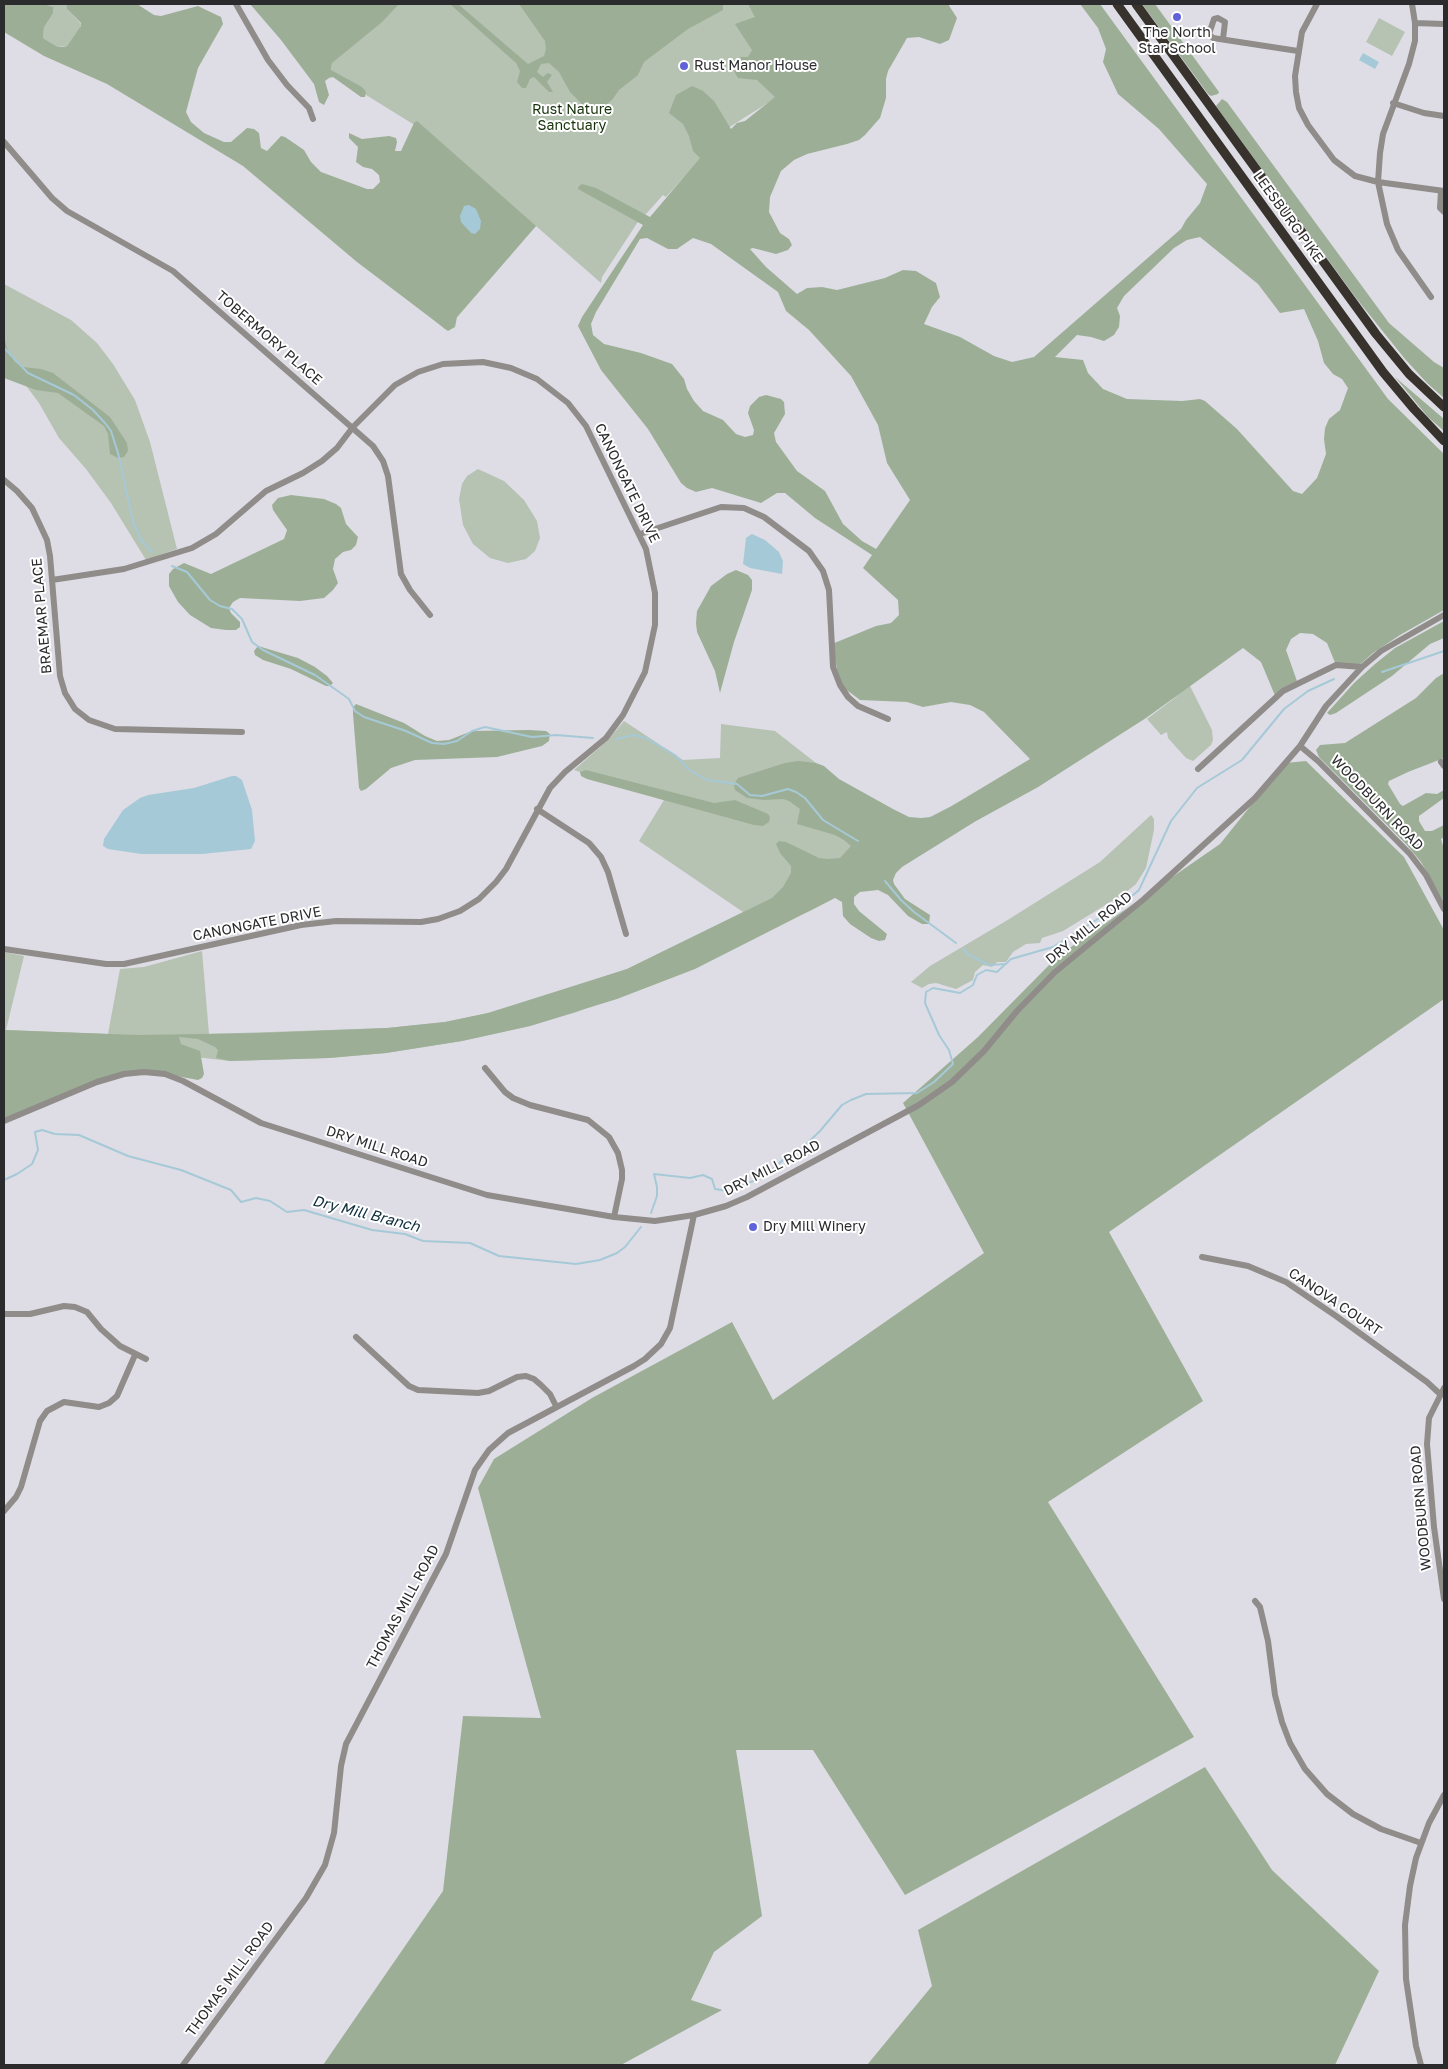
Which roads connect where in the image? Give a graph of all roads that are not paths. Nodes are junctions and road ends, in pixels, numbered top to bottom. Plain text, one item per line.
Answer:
1 (236, 4) edge
2 (1117, 4) edge
3 (1136, 4) edge
4 (1318, 4) edge
5 (1412, 4) edge
6 (1416, 24) junction
7 (1444, 24) edge
8 (1223, 39) dead end
9 (1298, 51) junction
10 (1393, 103) junction
11 (1444, 116) edge
12 (313, 118) dead end
13 (4, 142) edge
14 (1378, 182) junction
15 (1443, 191) edge
16 (1444, 212) edge
17 (1431, 297) dead end
18 (1444, 407) edge
19 (353, 427) junction
20 (1444, 441) edge
21 (4, 480) edge
22 (640, 534) junction
23 (52, 580) junction
24 (430, 615) dead end
25 (1444, 615) edge
26 (1362, 667) junction
27 (888, 719) dead end
28 (242, 732) dead end
29 (1300, 746) junction
30 (1198, 769) dead end
31 (537, 809) junction
32 (1444, 909) edge
33 (626, 934) dead end
34 (4, 948) edge
35 (485, 1068) dead end
36 (4, 1121) edge
37 (694, 1215) junction
38 (614, 1217) junction
39 (1202, 1257) dead end
40 (4, 1314) edge
41 (356, 1338) dead end
42 (135, 1355) junction
43 (146, 1359) dead end
44 (1442, 1391) edge
45 (556, 1406) junction
46 (4, 1511) edge
47 (1444, 1599) edge
48 (1254, 1601) dead end
49 (1444, 1795) edge
50 (1421, 1843) junction
51 (183, 2065) edge
52 (1421, 2065) edge

1 - 12 street
2 - 20 highway, LEESBURG PIKE
3 - 18 highway, LEESBURG PIKE
4 - 9 street
5 - 6 street
6 - 7 street
6 - 10 street
8 - 9 street
9 - 14 street
10 - 11 street
10 - 14 street
13 - 19 street, TOBERMORY PLACE
14 - 15 street
14 - 17 street
15 - 16 street
19 - 22 street, CANONGATE DRIVE
19 - 23 street, CANONGATE DRIVE
19 - 24 street, TOBERMORY PLACE
21 - 23 street, BRAEMAR PLACE
22 - 27 street
22 - 31 street, CANONGATE DRIVE
23 - 28 street, BRAEMAR PLACE
25 - 26 street, DRY MILL ROAD
26 - 29 street, DRY MILL ROAD
26 - 30 street
29 - 32 street, WOODBURN ROAD
29 - 37 street, DRY MILL ROAD
31 - 33 street
31 - 34 street, CANONGATE DRIVE
35 - 38 street
36 - 38 street, DRY MILL ROAD
37 - 38 street, DRY MILL ROAD
37 - 45 street, THOMAS MILL ROAD
39 - 44 street, CANOVA COURT
40 - 42 street
41 - 45 street
42 - 43 street
42 - 46 street
44 - 47 street, WOODBURN ROAD
45 - 51 street, THOMAS MILL ROAD
48 - 50 street
49 - 50 street
50 - 52 street

